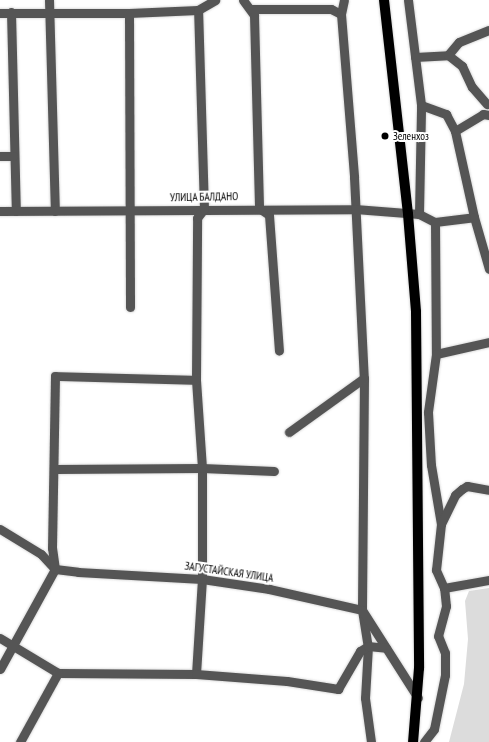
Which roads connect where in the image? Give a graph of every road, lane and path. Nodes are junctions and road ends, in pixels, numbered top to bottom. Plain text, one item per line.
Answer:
1 (49, 0) edge
2 (214, 0) edge
3 (243, 0) edge
4 (344, 0) edge
5 (384, 0) edge
6 (408, 0) edge
7 (252, 9) junction
8 (198, 10) junction
9 (49, 11) junction
10 (11, 12) junction
11 (0, 13) edge
12 (129, 13) junction
13 (341, 14) junction
14 (489, 30) edge
15 (448, 55) junction
16 (415, 57) junction
17 (488, 102) edge
18 (420, 105) junction
19 (486, 115) edge
20 (455, 132) junction
21 (0, 156) edge
22 (14, 156) junction
23 (259, 208) junction
24 (355, 209) junction
25 (204, 210) junction
26 (0, 211) edge
27 (16, 211) junction
28 (55, 211) junction
29 (130, 211) junction
30 (408, 214) junction
31 (419, 214) junction
32 (474, 217) junction
33 (435, 222) junction
34 (489, 269) edge
35 (130, 308) dead end
36 (489, 342) edge
37 (279, 351) dead end
38 (436, 354) junction
39 (364, 378) junction
40 (196, 380) junction
41 (289, 432) dead end
42 (202, 468) junction
43 (55, 470) junction
44 (274, 471) dead end
45 (489, 490) edge
46 (441, 524) junction
47 (0, 529) edge
48 (55, 569) junction
49 (202, 579) junction
50 (489, 580) edge
51 (444, 588) junction
52 (362, 610) junction
53 (0, 638) edge
54 (13, 646) junction
55 (368, 646) junction
56 (386, 648) junction
57 (0, 670) edge
58 (58, 673) junction
59 (196, 674) junction
60 (418, 698) junction
61 (20, 742) edge
62 (371, 742) edge
63 (413, 742) edge
64 (424, 742) edge

1 - 9 street
2 - 8 street
3 - 7 street
4 - 13 street
5 - 30 main road
6 - 16 street
7 - 13 street
7 - 23 street
8 - 12 street
8 - 25 street
9 - 10 street
9 - 12 street
9 - 28 street
10 - 11 street
10 - 22 street
12 - 29 street
13 - 24 street
14 - 15 street
15 - 16 street
15 - 17 street
16 - 18 street
17 - 19 street
18 - 20 street
18 - 31 street
19 - 20 street
20 - 32 street
21 - 22 street
22 - 27 street
23 - 24 street, УЛИЦА БАЛДАНО
23 - 25 street, УЛИЦА БАЛДАНО
23 - 37 street
24 - 30 street, УЛИЦА БАЛДАНО
24 - 39 street
25 - 29 street, УЛИЦА БАЛДАНО
25 - 40 street
26 - 27 street, УЛИЦА БАЛДАНО
27 - 28 street, УЛИЦА БАЛДАНО
28 - 29 street, УЛИЦА БАЛДАНО
29 - 35 street
30 - 31 street, УЛИЦА БАЛДАНО
30 - 60 main road
31 - 33 street
32 - 33 street
32 - 34 street
33 - 38 street
36 - 38 street
38 - 46 street
39 - 41 street
39 - 52 street
40 - 42 street
40 - 43 street
42 - 43 street
42 - 44 street
42 - 49 street
43 - 48 street
45 - 46 street
46 - 51 street
47 - 48 street
48 - 49 street, ЗАГУСТАЙСКАЯ УЛИЦА
48 - 54 street
49 - 52 street, ЗАГУСТАЙСКАЯ УЛИЦА
49 - 59 street
50 - 51 street
51 - 64 street
52 - 55 street
52 - 56 street
53 - 54 street
54 - 57 street
54 - 58 street
55 - 56 street
55 - 59 street
55 - 62 street
56 - 60 street
58 - 59 street
58 - 61 street
60 - 63 main road

